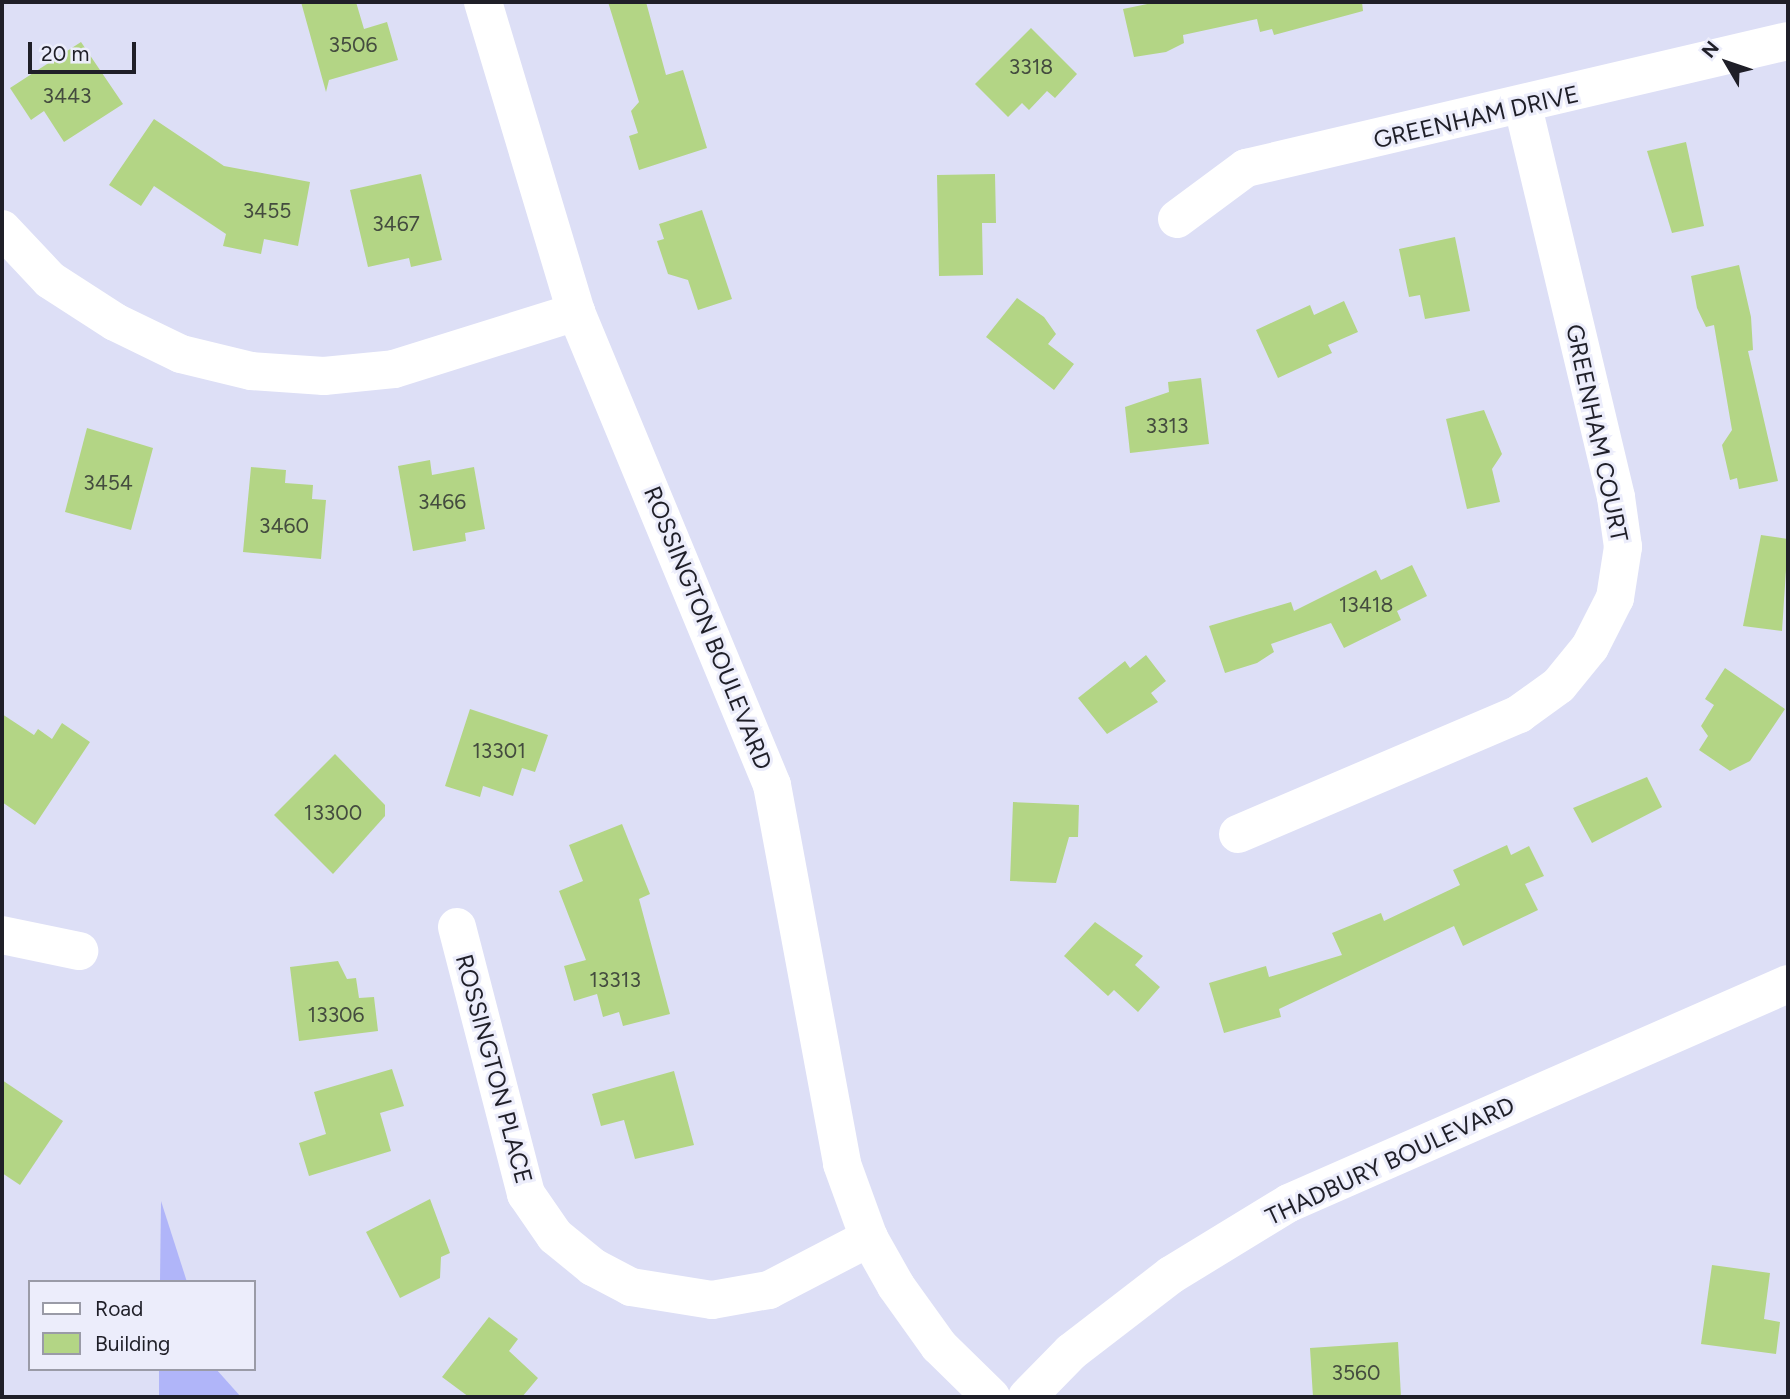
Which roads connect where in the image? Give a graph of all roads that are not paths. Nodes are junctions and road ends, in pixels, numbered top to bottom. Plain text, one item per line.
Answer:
1 (483, 2) edge
2 (1788, 41) edge
3 (1524, 108) junction
4 (1177, 219) dead end
5 (2, 229) edge
6 (576, 312) junction
7 (1238, 834) dead end
8 (457, 927) dead end
9 (2, 935) edge
10 (79, 951) dead end
11 (1788, 984) edge
12 (869, 1238) junction
13 (991, 1397) edge
14 (1027, 1397) edge

1 - 6 street, ROSSINGTON BOULEVARD
2 - 3 street, GREENHAM DRIVE
3 - 4 street, GREENHAM DRIVE
3 - 7 street, GREENHAM COURT
5 - 6 street
6 - 12 street, ROSSINGTON BOULEVARD
8 - 12 street, ROSSINGTON PLACE
9 - 10 street
11 - 14 street, THADBURY BOULEVARD
12 - 13 street, ROSSINGTON BOULEVARD

